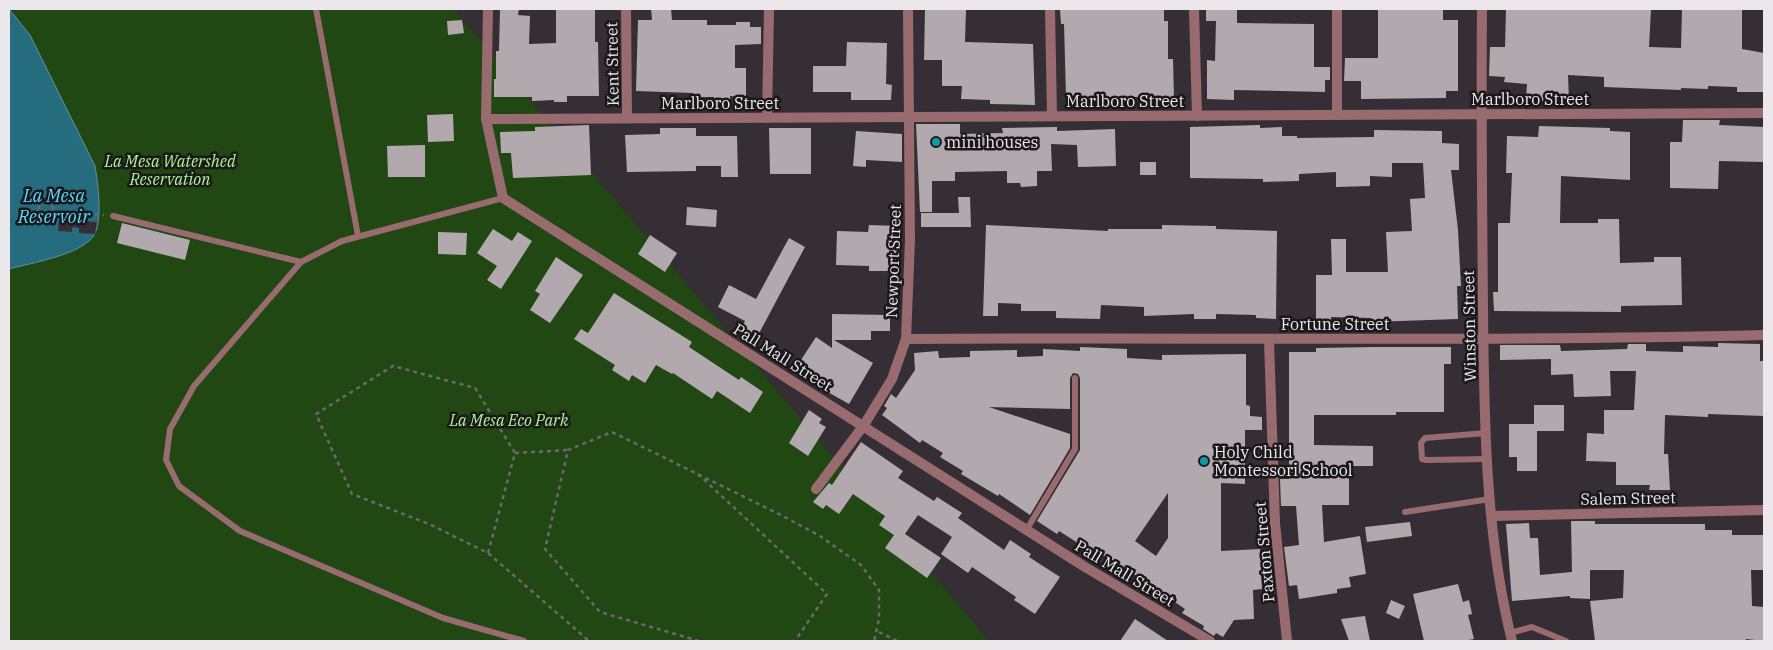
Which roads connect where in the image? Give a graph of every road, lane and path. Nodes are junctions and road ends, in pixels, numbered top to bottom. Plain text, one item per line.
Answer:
1 (316, 9) edge
2 (488, 9) edge
3 (626, 9) edge
4 (769, 9) edge
5 (908, 9) edge
6 (1050, 9) edge
7 (1194, 9) edge
8 (1337, 9) edge
9 (1482, 9) edge
10 (1764, 113) edge
11 (1481, 114) junction
12 (1336, 115) junction
13 (1052, 116) junction
14 (1197, 116) junction
15 (909, 117) junction
16 (628, 118) junction
17 (767, 118) junction
18 (486, 119) junction
19 (503, 198) junction
20 (55, 214) junction
21 (113, 216) joint
22 (358, 236) junction
23 (301, 262) junction
24 (1764, 335) edge
25 (1484, 338) junction
26 (906, 339) junction
27 (1269, 340) junction
28 (1075, 378) dead end
29 (864, 425) junction
30 (1486, 433) junction
31 (568, 450) junction
32 (515, 454) junction
33 (1487, 459) junction
34 (695, 472) junction
35 (816, 489) dead end
36 (1490, 499) junction
37 (1764, 510) edge
38 (1406, 512) dead end
39 (1492, 516) junction
40 (1027, 529) junction
41 (488, 553) junction
42 (878, 631) junction
43 (1511, 637) edge
44 (524, 641) edge
45 (589, 641) edge
46 (699, 641) edge
47 (795, 641) edge
48 (874, 641) edge
49 (897, 641) edge
50 (1210, 641) edge
51 (1287, 641) edge
52 (1566, 641) edge

1 - 22 lane
2 - 18 street
3 - 16 street, Kent Street
4 - 17 street
5 - 15 street, Newport Street
6 - 13 street
7 - 14 street
8 - 12 street
9 - 11 street, Winston Street
10 - 11 street, Marlboro Street
11 - 12 street, Marlboro Street
11 - 25 street, Winston Street
12 - 14 street, Marlboro Street
13 - 14 street, Marlboro Street
13 - 15 street, Marlboro Street
15 - 17 street, Marlboro Street
15 - 26 street, Newport Street
16 - 17 street, Marlboro Street
16 - 18 street, Marlboro Street
18 - 19 street
19 - 22 lane
19 - 29 street, Pall Mall Street
20 - 20 path
20 - 21 path
21 - 23 lane
22 - 23 lane
23 - 44 lane
24 - 25 street, Fortune Street
25 - 27 street, Fortune Street
25 - 30 street, Winston Street
26 - 27 street, Fortune Street
26 - 29 street, Newport Street
27 - 51 street, Paxton Street
28 - 40 lane
29 - 35 street, Newport Street
29 - 40 street, Pall Mall Street
30 - 33 street, Winston Street
30 - 33 lane
31 - 32 path
31 - 34 path
31 - 46 path
32 - 41 path
32 - 41 path
33 - 36 street, Winston Street
34 - 42 path
34 - 47 path
36 - 38 lane
36 - 39 street, Winston Street
37 - 39 street, Salem Street
39 - 43 street, Winston Street
40 - 50 street, Pall Mall Street
41 - 45 path
42 - 48 path
42 - 49 path
43 - 52 lane

